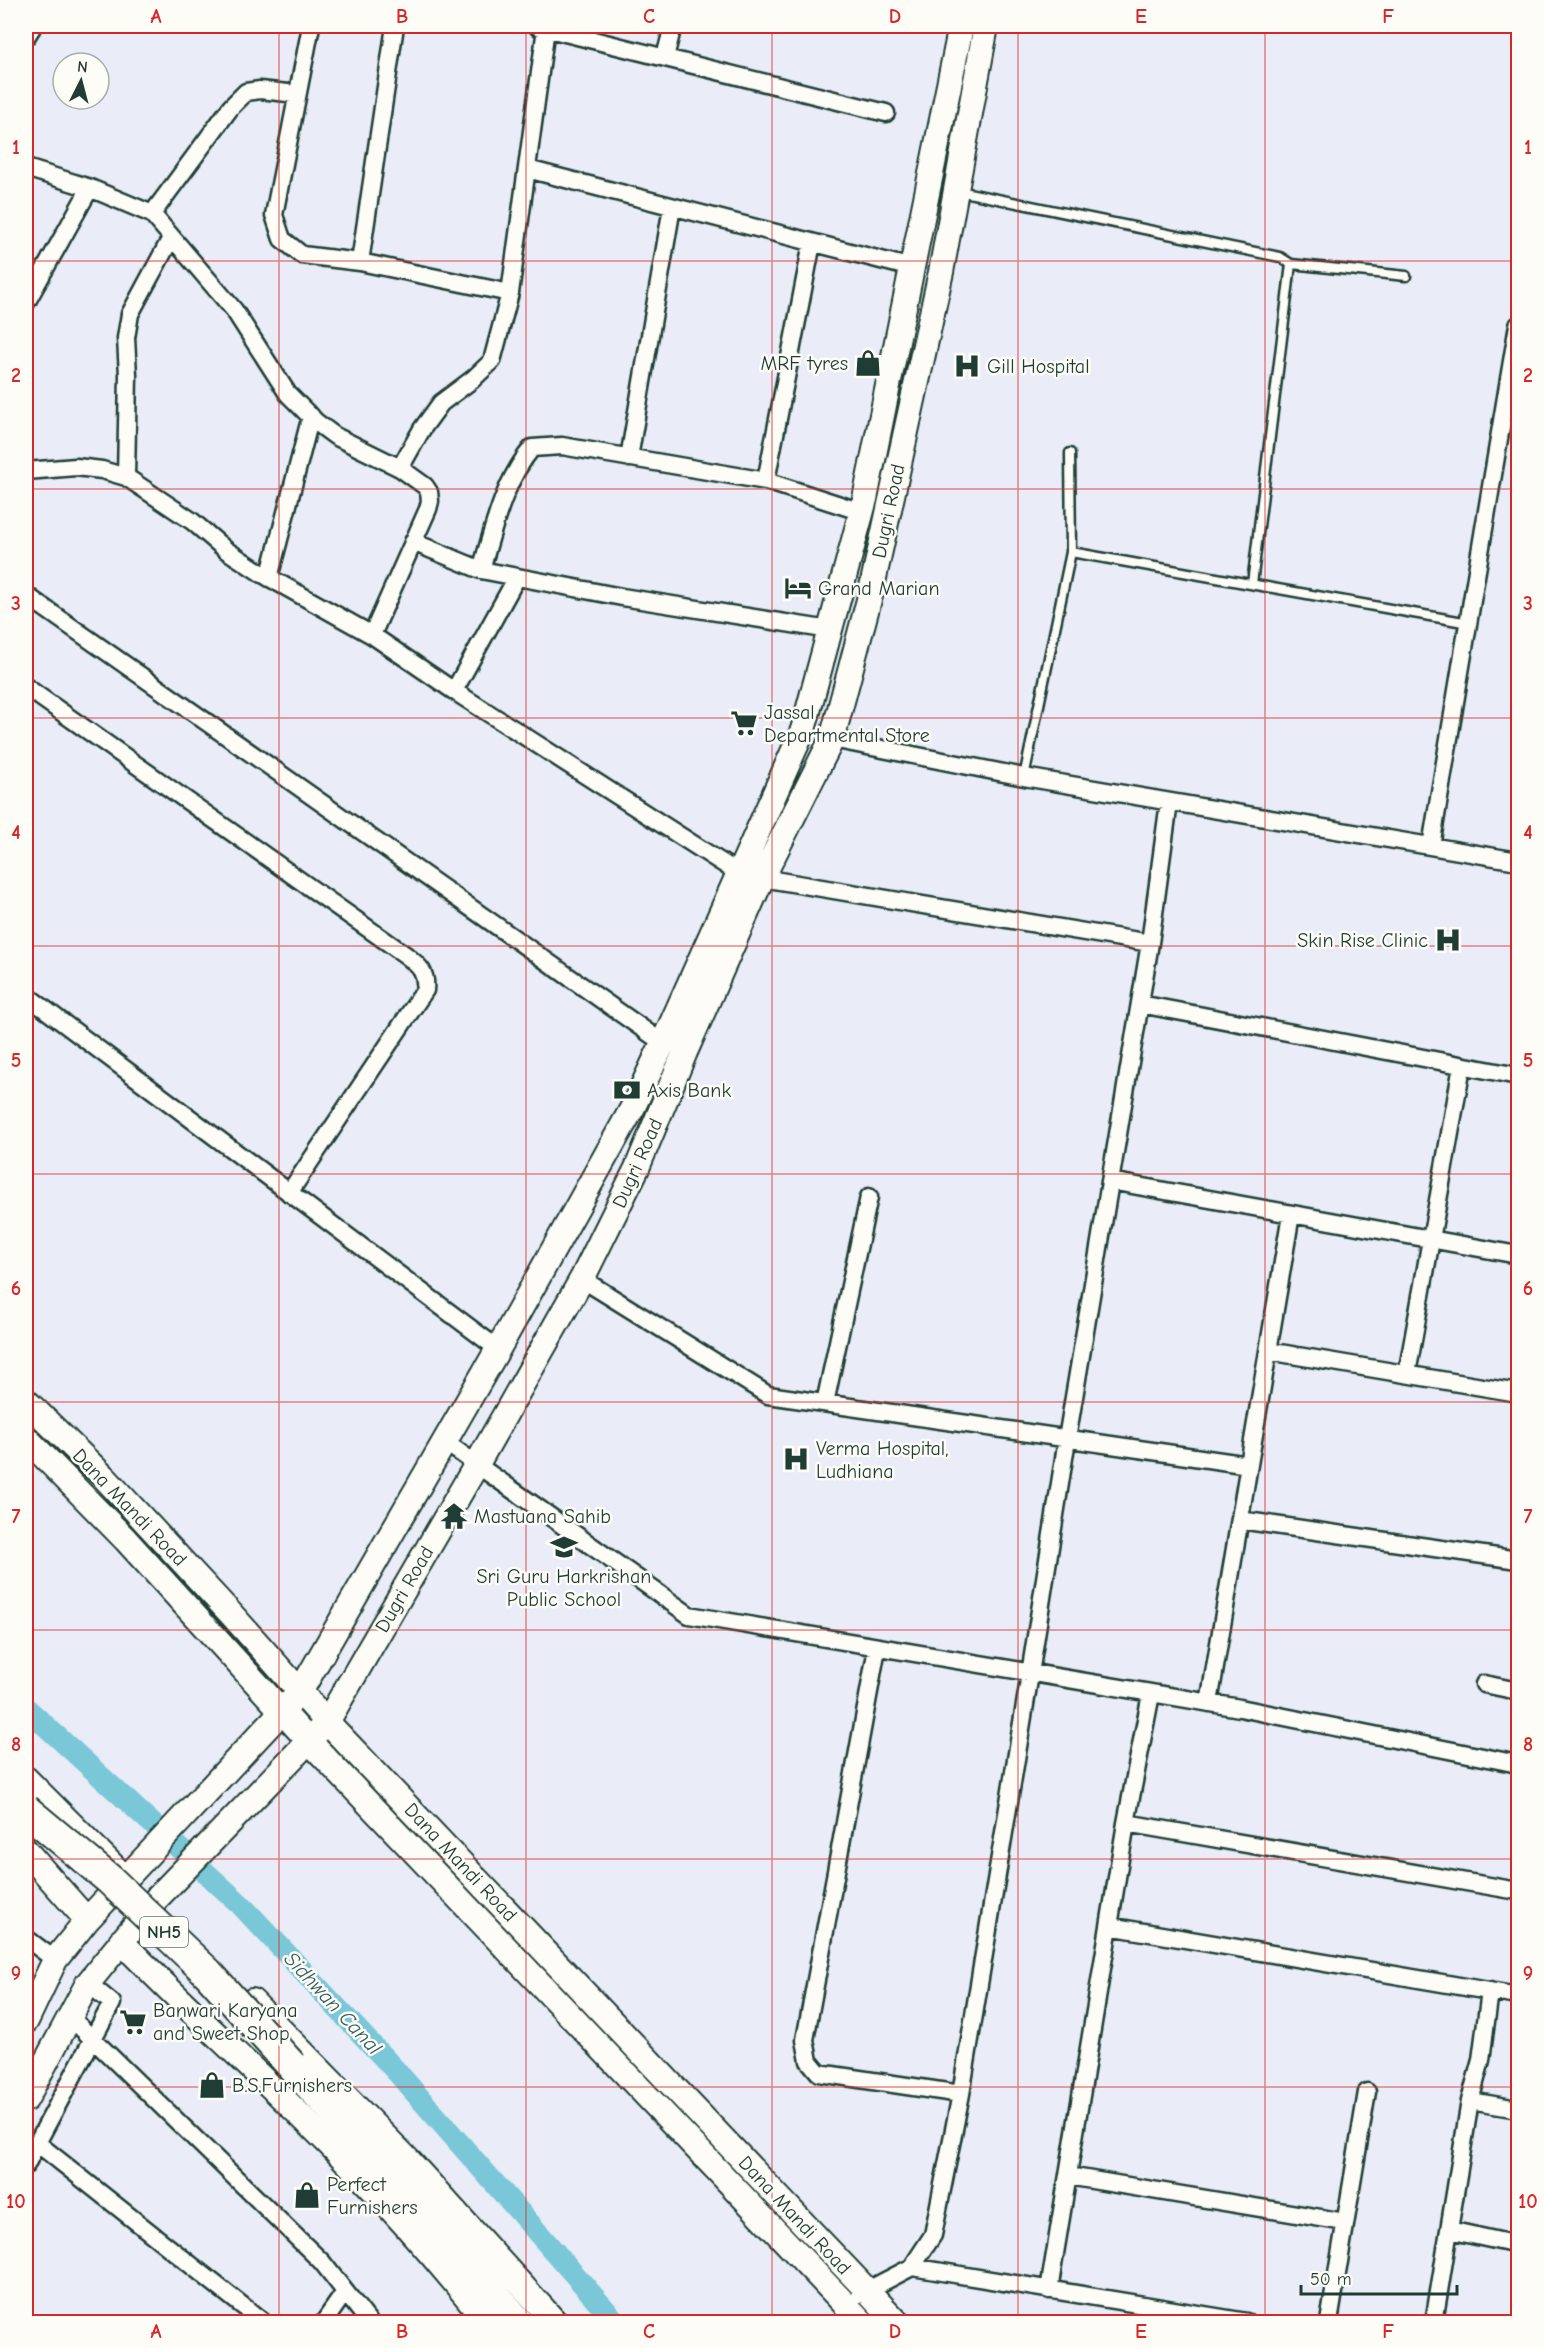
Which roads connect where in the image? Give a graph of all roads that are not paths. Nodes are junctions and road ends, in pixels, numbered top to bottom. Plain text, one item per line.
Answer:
1 (33, 26) edge
2 (310, 26) edge
3 (395, 26) edge
4 (673, 26) edge
5 (961, 26) edge
6 (986, 26) edge
7 (541, 27) edge
8 (26, 37) edge
9 (665, 57) junction
10 (297, 94) junction
11 (886, 113) dead end
12 (26, 168) edge
13 (527, 169) junction
14 (90, 188) junction
15 (956, 190) junction
16 (672, 207) junction
17 (152, 214) junction
18 (171, 238) junction
19 (812, 243) junction
20 (360, 262) junction
21 (1291, 264) junction
22 (912, 268) junction
23 (1406, 276) dead end
24 (510, 293) junction
25 (26, 303) edge
26 (1518, 325) edge
27 (310, 416) junction
28 (1070, 453) dead end
29 (629, 458) junction
30 (400, 468) junction
31 (26, 471) edge
32 (126, 477) junction
33 (766, 481) junction
34 (862, 512) junction
35 (413, 542) junction
36 (1071, 552) junction
37 (481, 570) junction
38 (517, 577) junction
39 (269, 578) junction
40 (1252, 584) junction
41 (26, 595) edge
42 (1468, 623) junction
43 (830, 630) junction
44 (372, 635) junction
45 (26, 687) edge
46 (454, 691) junction
47 (832, 739) junction
48 (1024, 777) junction
49 (1169, 802) junction
50 (1431, 846) junction
51 (1518, 861) edge
52 (738, 873) junction
53 (762, 878) junction
54 (1150, 943) junction
55 (26, 995) edge
56 (1140, 1004) junction
57 (663, 1043) junction
58 (1462, 1066) junction
59 (1518, 1076) edge
60 (1110, 1181) junction
61 (289, 1193) junction
62 (870, 1197) dead end
63 (1291, 1214) junction
64 (1432, 1239) junction
65 (1518, 1255) edge
66 (582, 1279) junction
67 (498, 1349) junction
68 (1268, 1351) junction
69 (1407, 1374) junction
70 (1518, 1393) edge
71 (26, 1401) edge
72 (825, 1403) junction
73 (26, 1438) edge
74 (1066, 1438) junction
75 (445, 1442) junction
76 (477, 1464) junction
77 (1249, 1465) junction
78 (1240, 1520) junction
79 (1518, 1560) edge
80 (876, 1648) junction
81 (1030, 1674) junction
82 (1484, 1684) dead end
83 (1518, 1691) edge
84 (300, 1692) junction
85 (1151, 1694) junction
86 (1209, 1703) junction
87 (282, 1712) junction
88 (327, 1722) junction
89 (309, 1741) junction
90 (1518, 1764) edge
91 (26, 1779) edge
92 (26, 1810) edge
93 (1126, 1823) junction
94 (26, 1851) edge
95 (128, 1877) junction
96 (1518, 1891) edge
97 (154, 1901) junction
98 (87, 1920) junction
99 (1108, 1926) junction
100 (26, 1938) edge
101 (121, 1941) junction
102 (55, 1960) junction
103 (88, 1983) junction
104 (1490, 1990) junction
105 (1518, 1995) edge
106 (70, 2017) junction
107 (26, 2021) edge
108 (93, 2040) junction
109 (1367, 2092) dead end
110 (960, 2094) junction
111 (26, 2099) edge
112 (1470, 2101) junction
113 (1518, 2109) edge
114 (37, 2143) junction
115 (26, 2165) edge
116 (1068, 2176) junction
117 (1345, 2222) junction
118 (1449, 2230) junction
119 (1518, 2245) edge
120 (912, 2267) junction
121 (867, 2290) junction
122 (1049, 2290) junction
123 (345, 2292) junction
124 (844, 2304) junction
125 (263, 2322) edge
126 (324, 2322) edge
127 (369, 2322) edge
128 (487, 2322) edge
129 (518, 2322) edge
130 (555, 2322) edge
131 (862, 2322) edge
132 (897, 2322) edge
133 (1247, 2322) edge
134 (1329, 2322) edge
135 (1434, 2322) edge

1 - 8 street
2 - 10 street
3 - 20 street
4 - 9 street
5 - 22 street, Dugri Road
6 - 15 street, Dugri Road
7 - 9 street
7 - 13 street
9 - 11 street
10 - 17 street
10 - 20 street
12 - 14 street
13 - 16 street
13 - 24 street
14 - 17 street
14 - 25 street
15 - 21 lane
15 - 47 street, Dugri Road
16 - 19 street
16 - 29 street
17 - 18 street
18 - 27 street
18 - 32 street
19 - 22 street
19 - 33 street
20 - 24 street
21 - 23 lane
21 - 40 lane
22 - 34 street, Dugri Road
24 - 30 street
26 - 42 street
27 - 30 street
27 - 39 street
28 - 36 lane
29 - 33 street
29 - 37 street
30 - 35 street
31 - 32 street
32 - 39 street
33 - 34 street
34 - 43 street, Dugri Road
35 - 37 street
35 - 44 street
36 - 40 lane
36 - 48 lane
37 - 38 street
38 - 43 street
38 - 46 street
39 - 44 street
40 - 42 lane
41 - 57 street
42 - 50 street
43 - 52 street, Dugri Road
44 - 46 street
45 - 61 street
46 - 52 street
47 - 48 street
47 - 53 street, Dugri Road
48 - 49 street
49 - 50 street
49 - 54 street
50 - 51 street
52 - 57 street, Dugri Road
53 - 54 street
53 - 66 street, Dugri Road
54 - 56 street
55 - 61 street
56 - 58 street
56 - 60 street
57 - 67 street, Dugri Road
58 - 59 street
58 - 64 street
60 - 63 street
60 - 74 street
61 - 67 street
62 - 72 street
63 - 64 street
63 - 68 street
64 - 65 street
64 - 69 street
66 - 72 street
66 - 76 street, Dugri Road
67 - 75 street, Dugri Road
68 - 69 street
68 - 77 street
69 - 70 street
71 - 84 street, Dana Mandi Road
72 - 74 street
73 - 87 street
74 - 77 street
74 - 81 street
75 - 76 street
75 - 84 street, Dugri Road
76 - 80 street
76 - 88 street, Dugri Road
77 - 78 street
78 - 79 street
78 - 86 street
80 - 81 street
80 - 110 street
81 - 85 street
81 - 110 street
82 - 83 street
84 - 87 street, Dugri Road
84 - 88 street, Dana Mandi Road
85 - 86 street
85 - 93 street
86 - 90 street
87 - 89 street
87 - 95 street, Dugri Road
88 - 89 street, Dugri Road
88 - 121 street, Dana Mandi Road
89 - 97 street, Dugri Road
89 - 124 street
91 - 95 street
92 - 129 highway, NH5, bridge
93 - 96 street
93 - 99 street
94 - 98 street
95 - 97 street
95 - 98 street, Dugri Road
97 - 101 street, Dugri Road
97 - 130 street
98 - 102 street, Dugri Road
99 - 104 street
99 - 116 street
100 - 102 street
101 - 103 street, Dugri Road
101 - 128 street
102 - 107 street, Dugri Road
103 - 106 street, Dugri Road
103 - 108 street
104 - 105 street
104 - 112 street
106 - 108 street
106 - 111 street, Dugri Road
108 - 114 street
108 - 123 street
109 - 117 street
110 - 120 street
112 - 113 street
112 - 118 street
114 - 115 street
114 - 125 street
116 - 117 street
116 - 122 street
117 - 134 street
118 - 119 street
118 - 135 street
120 - 121 street
120 - 122 street
121 - 124 street
121 - 132 street, Dana Mandi Road
122 - 133 street
123 - 126 street
123 - 127 street
124 - 131 street

